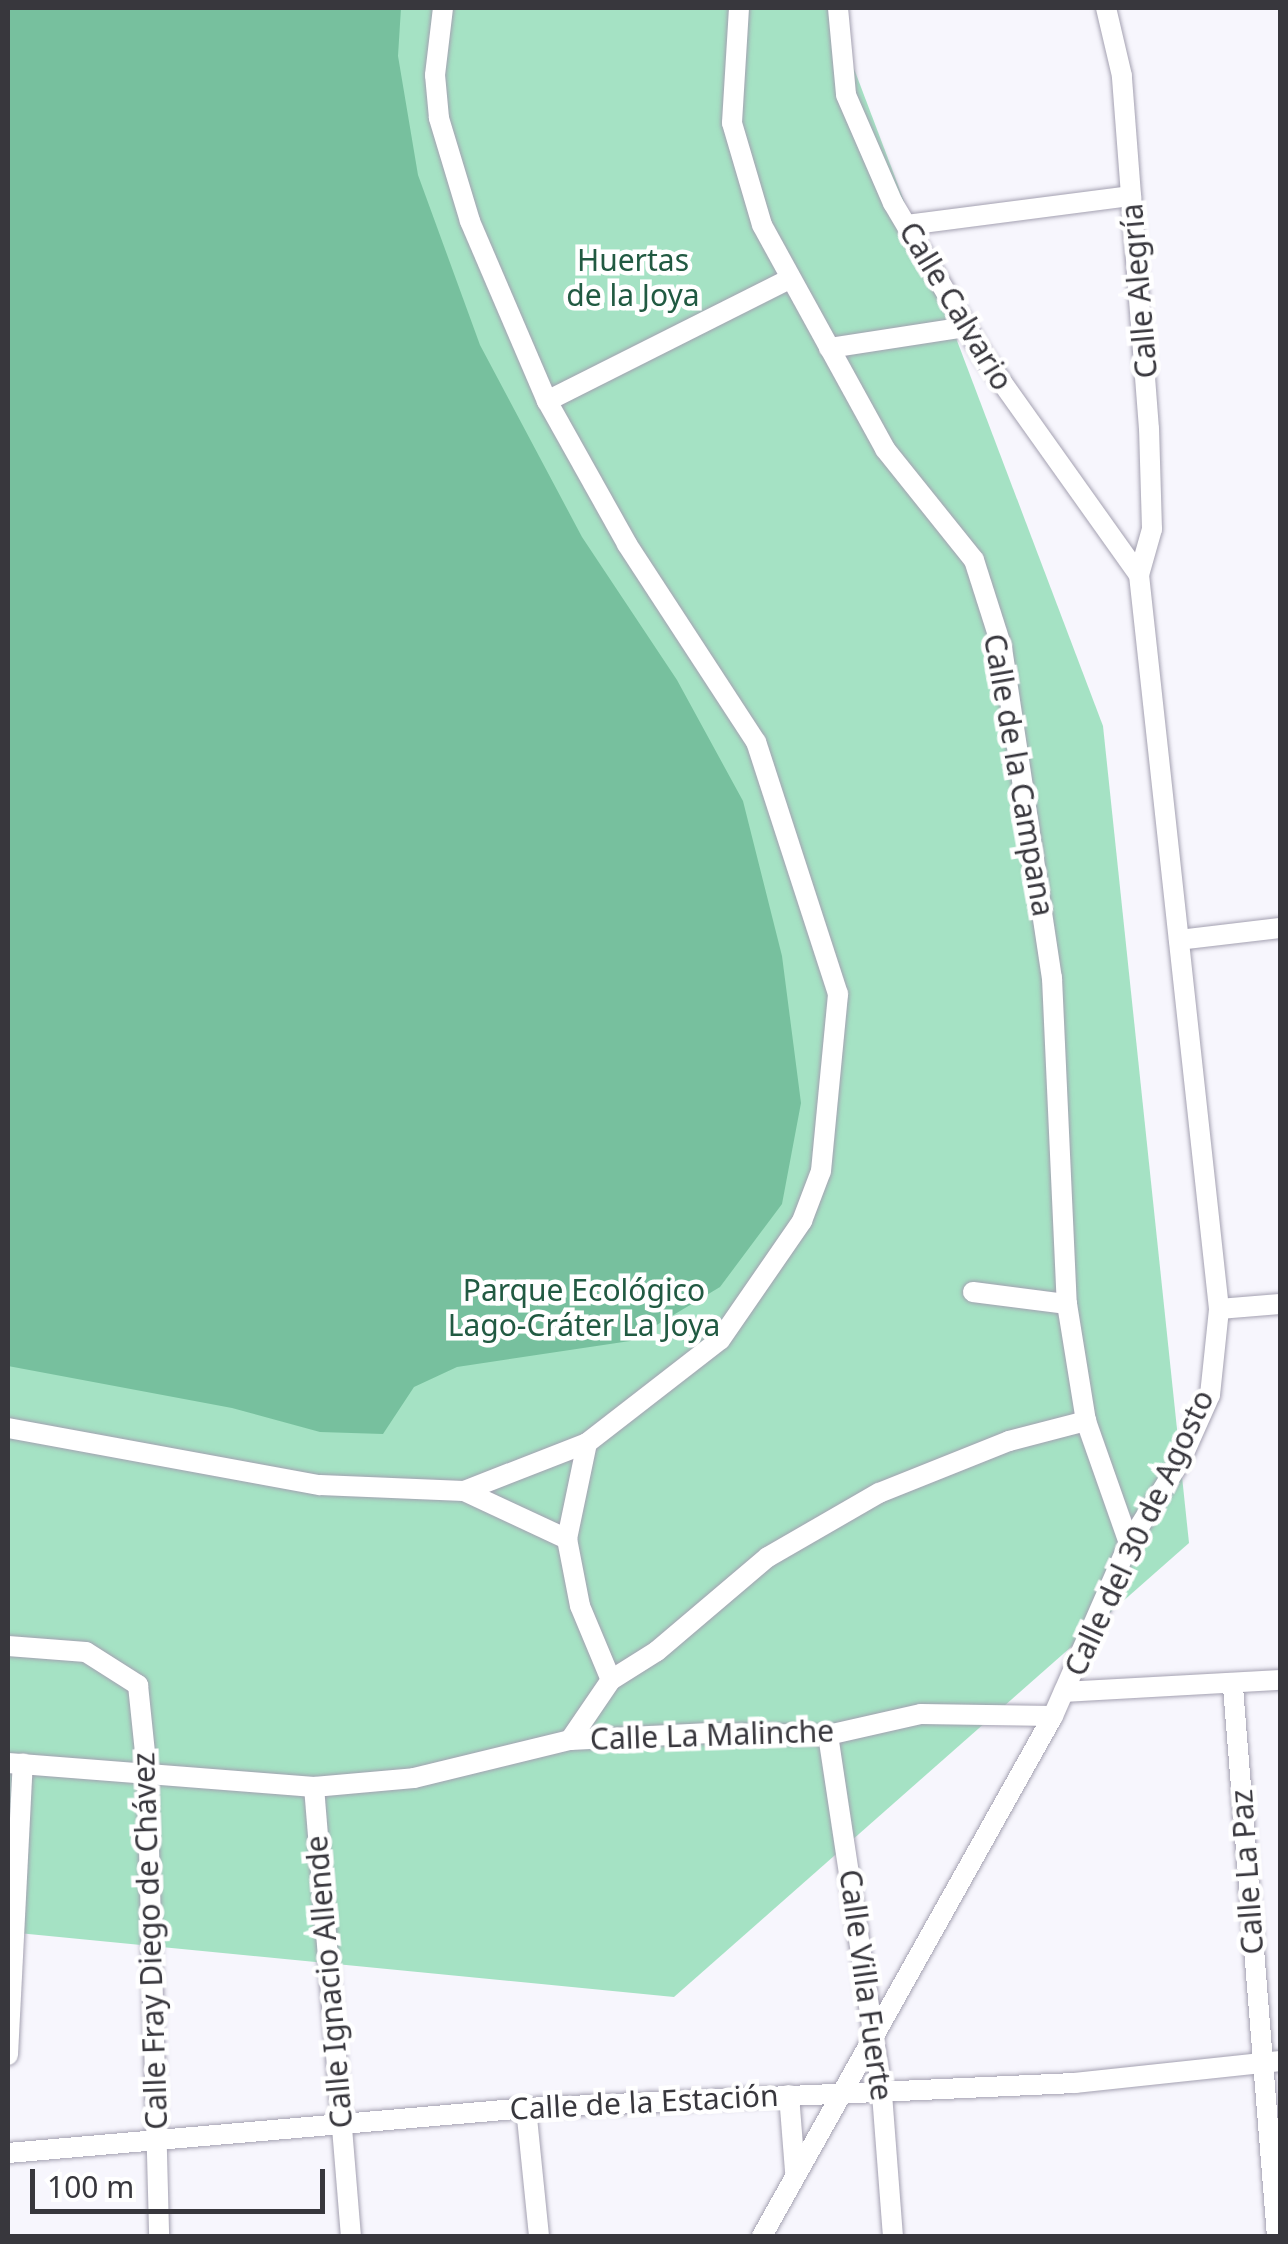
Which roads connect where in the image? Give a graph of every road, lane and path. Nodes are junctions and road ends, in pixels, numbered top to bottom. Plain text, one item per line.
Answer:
1 (443, 8) edge
2 (740, 8) edge
3 (838, 8) edge
4 (1106, 8) edge
5 (1131, 196) junction
6 (907, 225) junction
7 (788, 280) junction
8 (966, 327) junction
9 (829, 348) junction
10 (547, 402) junction
11 (1139, 575) junction
12 (1280, 928) edge
13 (1179, 940) junction
14 (973, 1292) dead end
15 (1067, 1304) junction
16 (1280, 1304) edge
17 (1219, 1308) junction
18 (1086, 1421) junction
19 (8, 1428) edge
20 (587, 1443) junction
21 (464, 1491) junction
22 (568, 1538) junction
23 (1129, 1543) junction
24 (8, 1646) edge
25 (611, 1680) junction
26 (1280, 1680) edge
27 (1232, 1686) junction
28 (1064, 1692) junction
29 (1053, 1716) junction
30 (828, 1735) junction
31 (570, 1740) junction
32 (16, 1763) edge
33 (148, 1772) junction
34 (314, 1786) junction
35 (873, 2028) junction
36 (8, 2054) edge
37 (1271, 2062) edge
38 (842, 2090) junction
39 (882, 2094) junction
40 (790, 2095) junction
41 (526, 2108) junction
42 (340, 2124) junction
43 (156, 2141) junction
44 (8, 2153) edge
45 (795, 2174) junction
46 (160, 2236) edge
47 (351, 2236) edge
48 (538, 2236) edge
49 (762, 2236) edge
50 (893, 2236) edge
51 (1277, 2236) edge

1 - 10 street
2 - 7 street, Calle de la Campana
3 - 6 street, Calle Calvario
4 - 5 street, Calle Alegría
5 - 6 street
5 - 11 street, Calle Alegría
6 - 8 street, Calle Calvario
7 - 9 street, Calle de la Campana
7 - 10 street
8 - 9 street
8 - 11 street, Calle Calvario
9 - 15 street, Calle de la Campana
10 - 20 street
11 - 13 street, Calle del 30 de Agosto
12 - 13 street
13 - 17 street, Calle del 30 de Agosto
14 - 15 street
15 - 18 street, Calle de la Campana
16 - 17 street
17 - 23 street, Calle del 30 de Agosto
18 - 23 street, Calle de la Campana
18 - 25 street
19 - 21 street
20 - 21 street
20 - 22 street
21 - 22 street
22 - 25 street
23 - 28 street, Calle del 30 de Agosto
24 - 33 street, Calle Fray Diego de Chávez
25 - 31 street
26 - 27 street
27 - 28 street
27 - 37 street, Calle La Paz
28 - 29 street, Calle del 30 de Agosto
29 - 30 street, Calle La Malinche
29 - 35 street, Calle del 30 de Agosto
30 - 31 street, Calle La Malinche
30 - 35 street, Calle Villa Fuerte
31 - 34 street, Calle La Malinche
32 - 33 street, Calle La Malinche
32 - 36 street
33 - 34 street, Calle La Malinche
33 - 43 street, Calle Fray Diego de Chávez
34 - 42 street, Calle Ignacio Allende
35 - 38 street, Calle del 30 de Agosto
35 - 39 street, Calle Villa Fuerte
37 - 39 street, Calle de la Estación
37 - 51 street, Calle La Paz
38 - 39 street, Calle de la Estación
38 - 40 street, Calle de la Estación
38 - 45 street, Calle del 30 de Agosto
39 - 50 street, Calle Villa Fuerte
40 - 41 street, Calle de la Estación
40 - 45 street
41 - 42 street, Calle de la Estación
41 - 48 street
42 - 43 street, Calle de la Estación
42 - 47 street, Calle Ignacio Allende
43 - 44 street, Calle de la Estación
43 - 46 street, Calle Fray Diego de Chávez
45 - 49 street, Calle del 30 de Agosto

